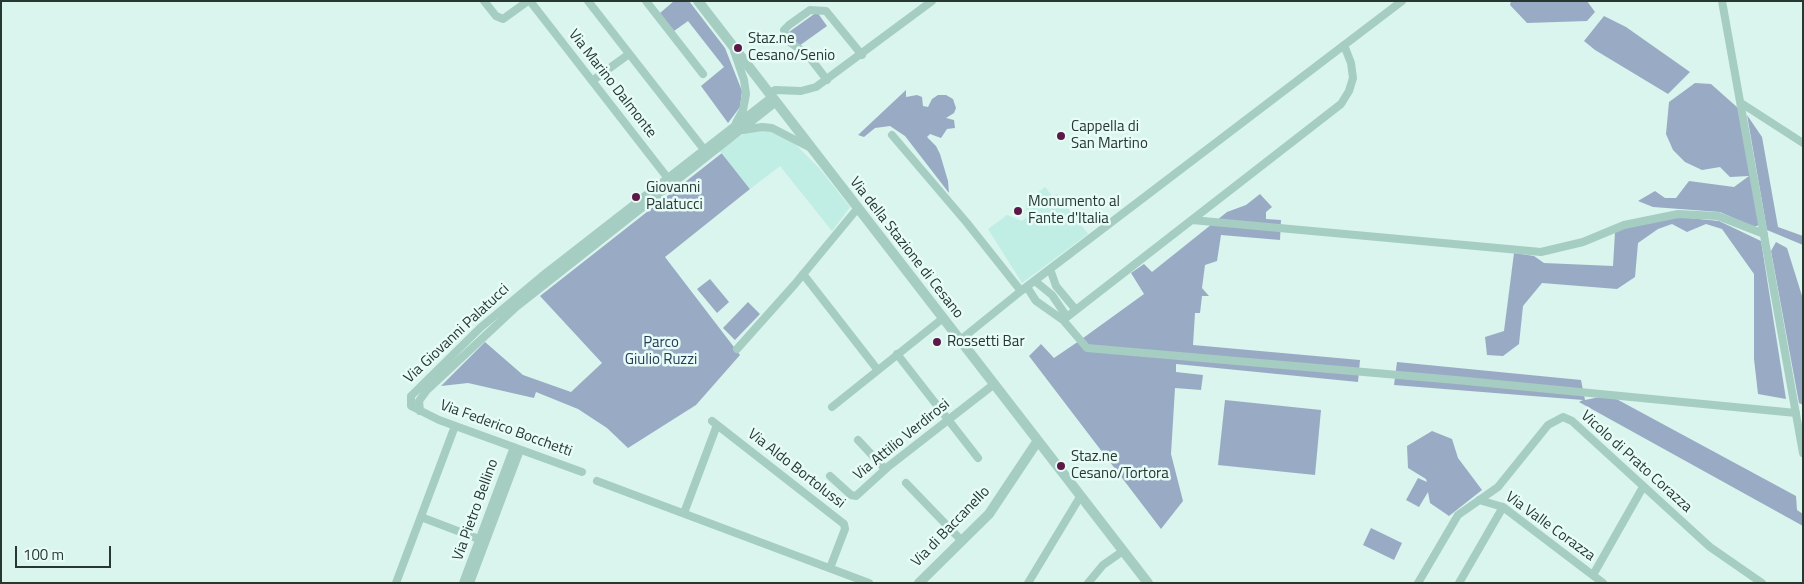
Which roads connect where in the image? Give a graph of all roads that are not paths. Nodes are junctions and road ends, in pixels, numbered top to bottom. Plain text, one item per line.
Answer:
1 (484, 1) edge
2 (529, 1) edge
3 (588, 1) edge
4 (646, 1) edge
5 (698, 1) edge
6 (932, 1) edge
7 (1402, 1) edge
8 (1722, 1) edge
9 (1344, 45) junction
10 (733, 46) junction
11 (629, 54) junction
12 (862, 55) junction
13 (703, 74) dead end
14 (827, 80) junction
15 (592, 81) junction
16 (772, 98) junction
17 (1741, 103) junction
18 (737, 129) junction
19 (892, 135) dead end
20 (1803, 143) edge
21 (811, 148) junction
22 (706, 153) junction
23 (670, 181) junction
24 (857, 209) junction
25 (1192, 220) junction
26 (1764, 234) junction
27 (1050, 270) junction
28 (803, 274) junction
29 (1035, 281) junction
30 (1024, 289) junction
31 (1076, 310) junction
32 (1065, 318) junction
33 (942, 319) junction
34 (959, 341) junction
35 (737, 349) dead end
36 (897, 354) junction
37 (877, 369) junction
38 (993, 385) junction
39 (832, 407) dead end
40 (420, 411) joint
41 (1796, 413) junction
42 (948, 419) junction
43 (455, 426) junction
44 (858, 440) dead end
45 (1037, 442) junction
46 (517, 448) junction
47 (1803, 453) edge
48 (978, 458) dead end
49 (886, 469) junction
50 (582, 472) dead end
51 (830, 476) dead end
52 (597, 481) dead end
53 (906, 483) dead end
54 (1643, 487) junction
55 (1080, 496) junction
56 (1479, 500) junction
57 (1503, 507) junction
58 (684, 513) junction
59 (422, 517) junction
60 (483, 540) junction
61 (962, 541) junction
62 (1123, 551) junction
63 (830, 568) junction
64 (1593, 575) junction
65 (396, 583) edge
66 (463, 583) edge
67 (470, 583) edge
68 (870, 583) edge
69 (919, 583) edge
70 (1028, 583) edge
71 (1088, 583) edge
72 (1148, 583) edge
73 (1418, 583) edge
74 (1459, 583) edge
75 (1603, 583) edge
76 (1762, 583) edge

1 - 2 street
2 - 15 street, Via Marino Dalmonte
3 - 11 street
4 - 13 street
5 - 10 street, Via della Stazione di Cesano
6 - 12 street
7 - 9 street
8 - 17 street
9 - 25 street
9 - 27 street
10 - 16 street, Via della Stazione di Cesano
10 - 18 street
11 - 15 street
11 - 22 street
12 - 14 street
12 - 14 street
14 - 16 street
15 - 23 street, Via Marino Dalmonte
16 - 18 street, Via Giovanni Palatucci
16 - 21 street, Via della Stazione di Cesano
17 - 20 street
17 - 26 street
18 - 21 street
18 - 22 street, Via Giovanni Palatucci
19 - 30 street
21 - 24 street, Via della Stazione di Cesano
22 - 23 street, Via Giovanni Palatucci
23 - 40 street, Via Giovanni Palatucci
24 - 28 street
24 - 33 street, Via della Stazione di Cesano
25 - 26 street
25 - 31 street
26 - 41 street
27 - 29 street
27 - 31 street
28 - 35 street
28 - 37 street
29 - 30 street
29 - 32 street
30 - 32 street
30 - 34 street
31 - 32 street
32 - 41 street
33 - 34 street, Via della Stazione di Cesano
33 - 36 street
34 - 38 street, Via della Stazione di Cesano
36 - 37 street
36 - 42 street
37 - 39 street
38 - 42 street, Via Attilio Verdirosi
38 - 45 street, Via della Stazione di Cesano
40 - 43 street, Via Federico Bocchetti
41 - 47 street
42 - 48 street
42 - 49 street, Via Attilio Verdirosi
43 - 46 street, Via Federico Bocchetti
43 - 59 street
44 - 49 street
45 - 55 street, Via della Stazione di Cesano
45 - 61 street, Via di Baccanello
46 - 50 street, Via Federico Bocchetti
46 - 60 street, Via Pietro Bellino
49 - 51 street, Via Attilio Verdirosi
52 - 58 street
53 - 61 street
54 - 56 street, Vicolo di Prato Corazza
54 - 64 street
54 - 76 street, Vicolo di Prato Corazza
55 - 62 street, Via della Stazione di Cesano
55 - 70 street
56 - 57 street, Via Valle Corazza
56 - 73 street
57 - 64 street, Via Valle Corazza
57 - 74 street
58 - 63 street
58 - 63 street, Via Aldo Bortolussi
59 - 60 street
59 - 65 street
60 - 66 street, Via Pietro Bellino
60 - 67 street, Via Pietro Bellino
61 - 69 street, Via di Baccanello
62 - 71 street
62 - 72 street, Via della Stazione di Cesano
63 - 68 street
64 - 75 street, Via Valle Corazza

